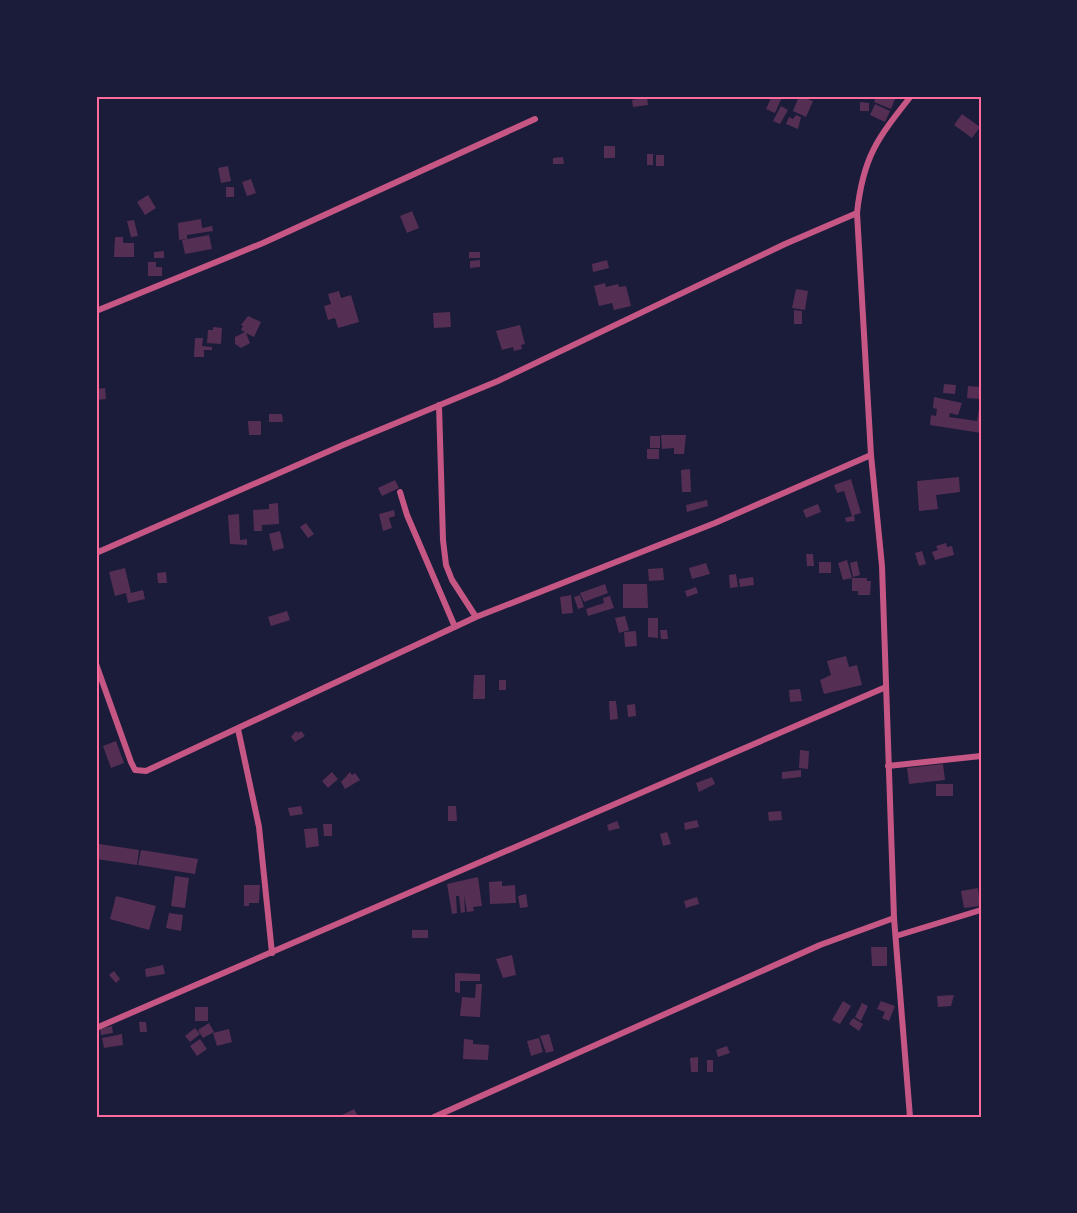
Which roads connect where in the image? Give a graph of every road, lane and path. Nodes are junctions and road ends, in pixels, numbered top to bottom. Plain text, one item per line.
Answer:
1 (911, 96) edge
2 (535, 118) dead end
3 (857, 213) junction
4 (96, 311) edge
5 (440, 405) junction
6 (871, 455) junction
7 (400, 492) dead end
8 (96, 553) edge
9 (476, 617) junction
10 (455, 627) junction
11 (96, 664) edge
12 (886, 687) junction
13 (238, 729) junction
14 (981, 756) edge
15 (888, 766) junction
16 (981, 910) edge
17 (894, 918) junction
18 (896, 936) junction
19 (272, 953) junction
20 (96, 1028) edge
21 (434, 1117) edge
22 (910, 1117) edge

1 - 3 street
2 - 4 street
3 - 5 street
3 - 6 street
5 - 8 street
5 - 9 street
6 - 9 street
6 - 12 street
7 - 10 street
9 - 10 street
10 - 13 street
11 - 13 street
12 - 15 street
12 - 19 street
13 - 19 street
14 - 15 street
15 - 17 street
16 - 18 street
17 - 18 street
17 - 21 street
18 - 22 street
19 - 20 street

